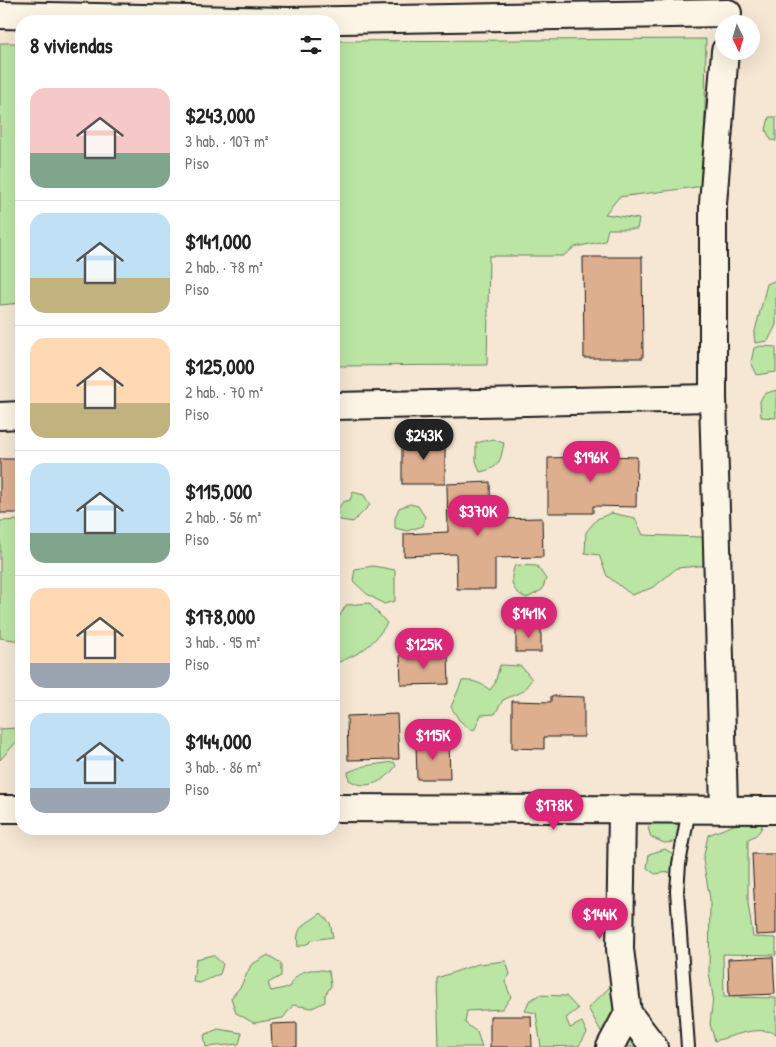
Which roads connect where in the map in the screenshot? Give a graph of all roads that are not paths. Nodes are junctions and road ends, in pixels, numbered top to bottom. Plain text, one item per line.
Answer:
1 (289, 0) edge
2 (728, 12) edge
3 (0, 14) edge
4 (41, 15) edge
5 (290, 15) edge
6 (340, 20) edge
7 (724, 60) edge
8 (714, 398) junction
9 (340, 406) edge
10 (15, 415) edge
11 (0, 416) edge
12 (340, 808) edge
13 (724, 808) junction
14 (0, 809) edge
15 (15, 809) edge
16 (689, 809) junction
17 (776, 810) edge
18 (622, 811) junction
19 (628, 1014) junction
20 (610, 1047) edge
21 (654, 1047) edge
22 (688, 1047) edge

1 - 5 street
2 - 6 street
3 - 4 street
7 - 8 street
8 - 9 street
8 - 13 street
10 - 11 street
12 - 18 street
13 - 16 street
13 - 17 street
14 - 15 street
16 - 18 street
16 - 22 lane
18 - 19 street
19 - 20 street
19 - 21 street

